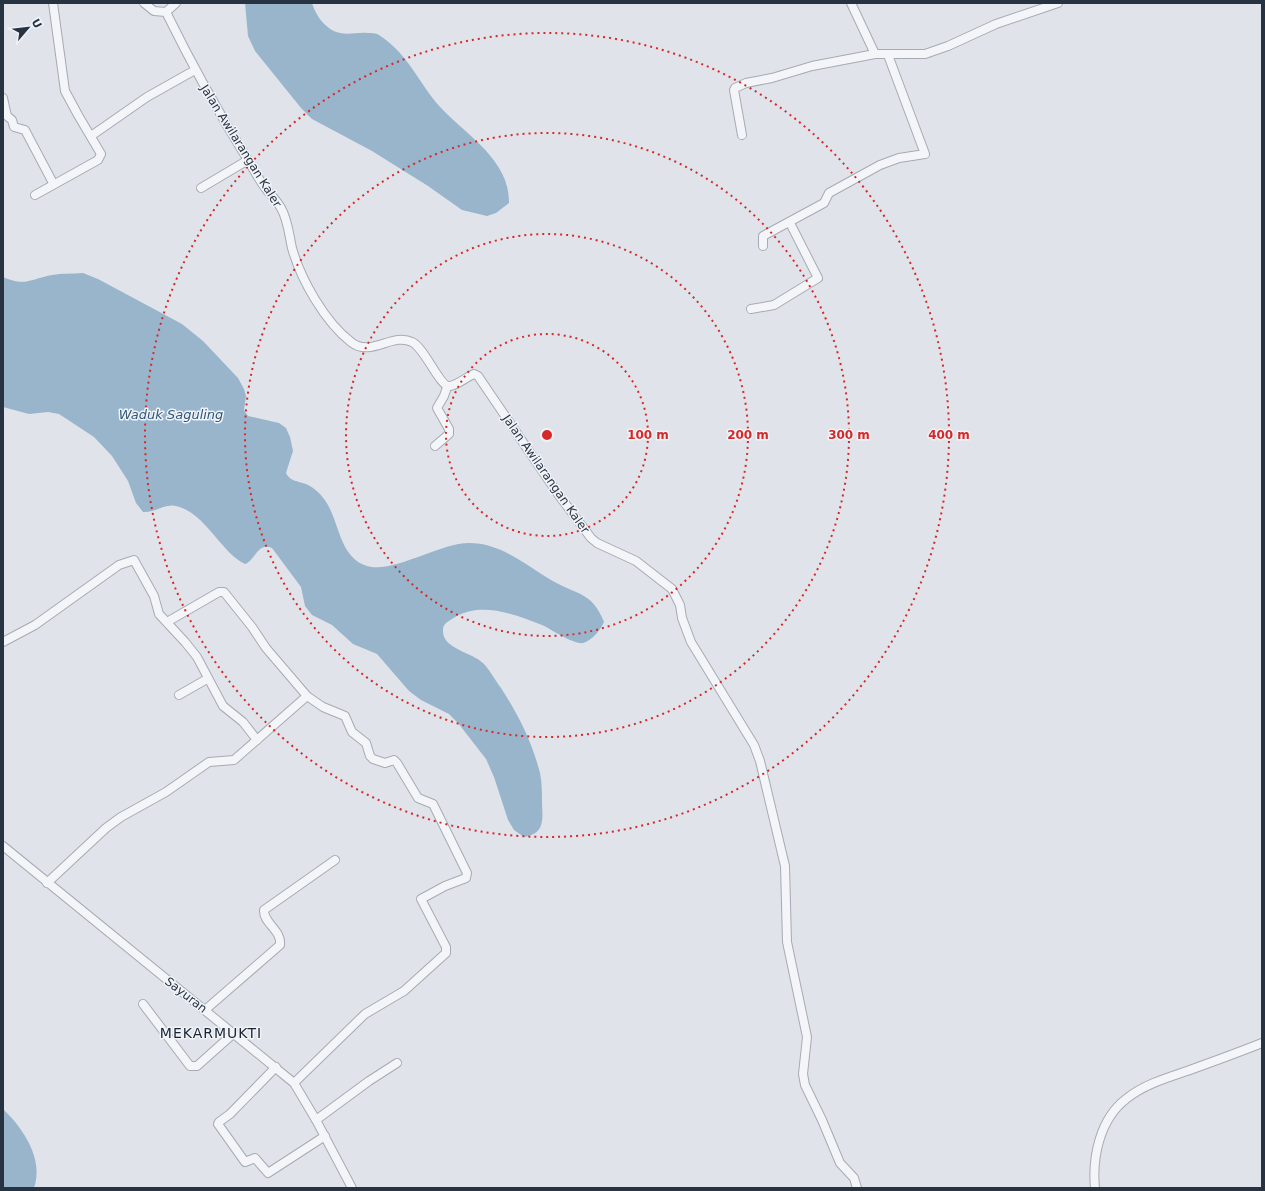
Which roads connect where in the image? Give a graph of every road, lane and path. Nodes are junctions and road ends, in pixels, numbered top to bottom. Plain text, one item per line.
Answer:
1 (53, 3) edge
2 (144, 3) edge
3 (176, 3) edge
4 (851, 3) edge
5 (1058, 3) edge
6 (166, 12) junction
7 (874, 54) junction
8 (888, 55) junction
9 (195, 70) junction
10 (3, 98) edge
11 (742, 135) dead end
12 (91, 136) junction
13 (248, 160) junction
14 (53, 183) junction
15 (201, 188) dead end
16 (35, 195) dead end
17 (790, 223) junction
18 (763, 246) dead end
19 (751, 309) dead end
20 (447, 386) junction
21 (435, 446) dead end
22 (167, 622) junction
23 (3, 642) edge
24 (207, 679) junction
25 (179, 695) dead end
26 (307, 696) junction
27 (258, 740) junction
28 (3, 846) edge
29 (335, 860) dead end
30 (47, 883) junction
31 (143, 1004) dead end
32 (205, 1010) junction
33 (234, 1033) junction
34 (1262, 1043) edge
35 (397, 1063) dead end
36 (276, 1067) junction
37 (294, 1083) junction
38 (316, 1120) junction
39 (325, 1136) junction
40 (352, 1188) edge
41 (857, 1188) edge
42 (1096, 1188) edge

1 - 12 street
2 - 6 street
3 - 6 street
4 - 7 street
5 - 8 street
6 - 9 street, Jalan Awilarangan Kaler
7 - 8 street
7 - 11 street
8 - 17 street
9 - 12 street
9 - 13 street, Jalan Awilarangan Kaler
10 - 14 street
12 - 14 street
13 - 15 street
13 - 20 street, Jalan Awilarangan Kaler
14 - 16 street
17 - 18 street
17 - 19 street
20 - 21 street
20 - 41 street, Jalan Awilarangan Kaler
22 - 23 street
22 - 24 street
22 - 26 street
24 - 25 street
24 - 27 street
26 - 27 street
26 - 37 street
27 - 30 street
28 - 30 street, Sayuran
29 - 32 street
30 - 32 street, Sayuran
31 - 33 street
32 - 33 street, Sayuran
33 - 36 street, Sayuran
34 - 42 street
35 - 38 street
36 - 37 street, Sayuran
36 - 39 street
37 - 38 street, Sayuran
38 - 39 street, Sayuran
39 - 40 street, Sayuran

